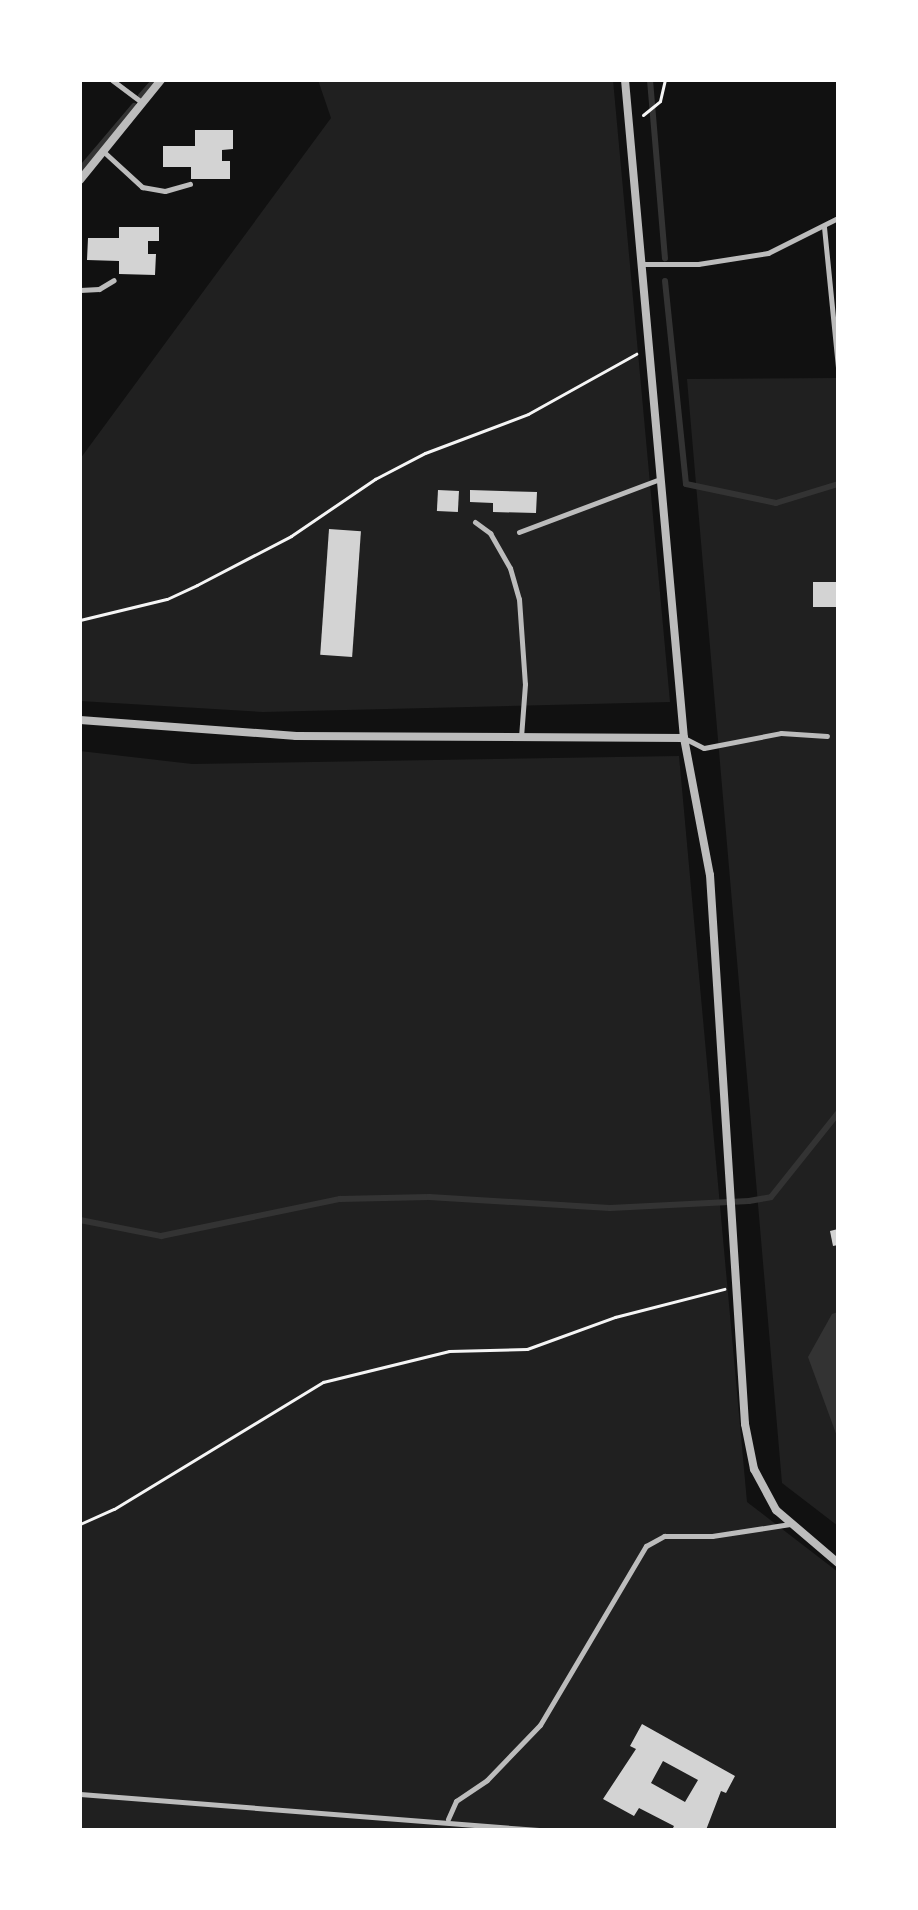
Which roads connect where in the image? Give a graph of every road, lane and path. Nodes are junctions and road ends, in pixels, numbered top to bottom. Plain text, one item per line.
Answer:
1 (112, 80) edge
2 (161, 80) edge
3 (625, 80) edge
4 (665, 80) edge
5 (143, 103) junction
6 (631, 125) junction
7 (103, 151) junction
8 (80, 180) edge
9 (190, 184) dead end
10 (838, 218) edge
11 (824, 227) junction
12 (642, 264) junction
13 (114, 280) dead end
14 (80, 290) edge
15 (648, 347) junction
16 (838, 367) edge
17 (657, 480) junction
18 (475, 522) dead end
19 (519, 532) dead end
20 (80, 620) edge
21 (80, 720) edge
22 (827, 736) dead end
23 (521, 737) junction
24 (684, 738) junction
25 (739, 1285) junction
26 (80, 1524) edge
27 (790, 1524) junction
28 (838, 1563) edge
29 (80, 1794) edge
30 (448, 1819) junction
31 (539, 1830) edge

1 - 5 lane
2 - 5 street
3 - 6 street
4 - 6 path
5 - 7 street
6 - 12 street
7 - 8 street
7 - 9 lane
10 - 11 lane
11 - 12 lane
11 - 16 lane
12 - 15 street
13 - 14 lane
15 - 17 street
15 - 20 path
17 - 19 lane
17 - 24 street
18 - 23 lane
21 - 23 street
22 - 24 lane
23 - 24 street
24 - 25 street
25 - 26 path
25 - 27 street
27 - 28 street
27 - 30 lane
29 - 30 lane
30 - 31 lane

